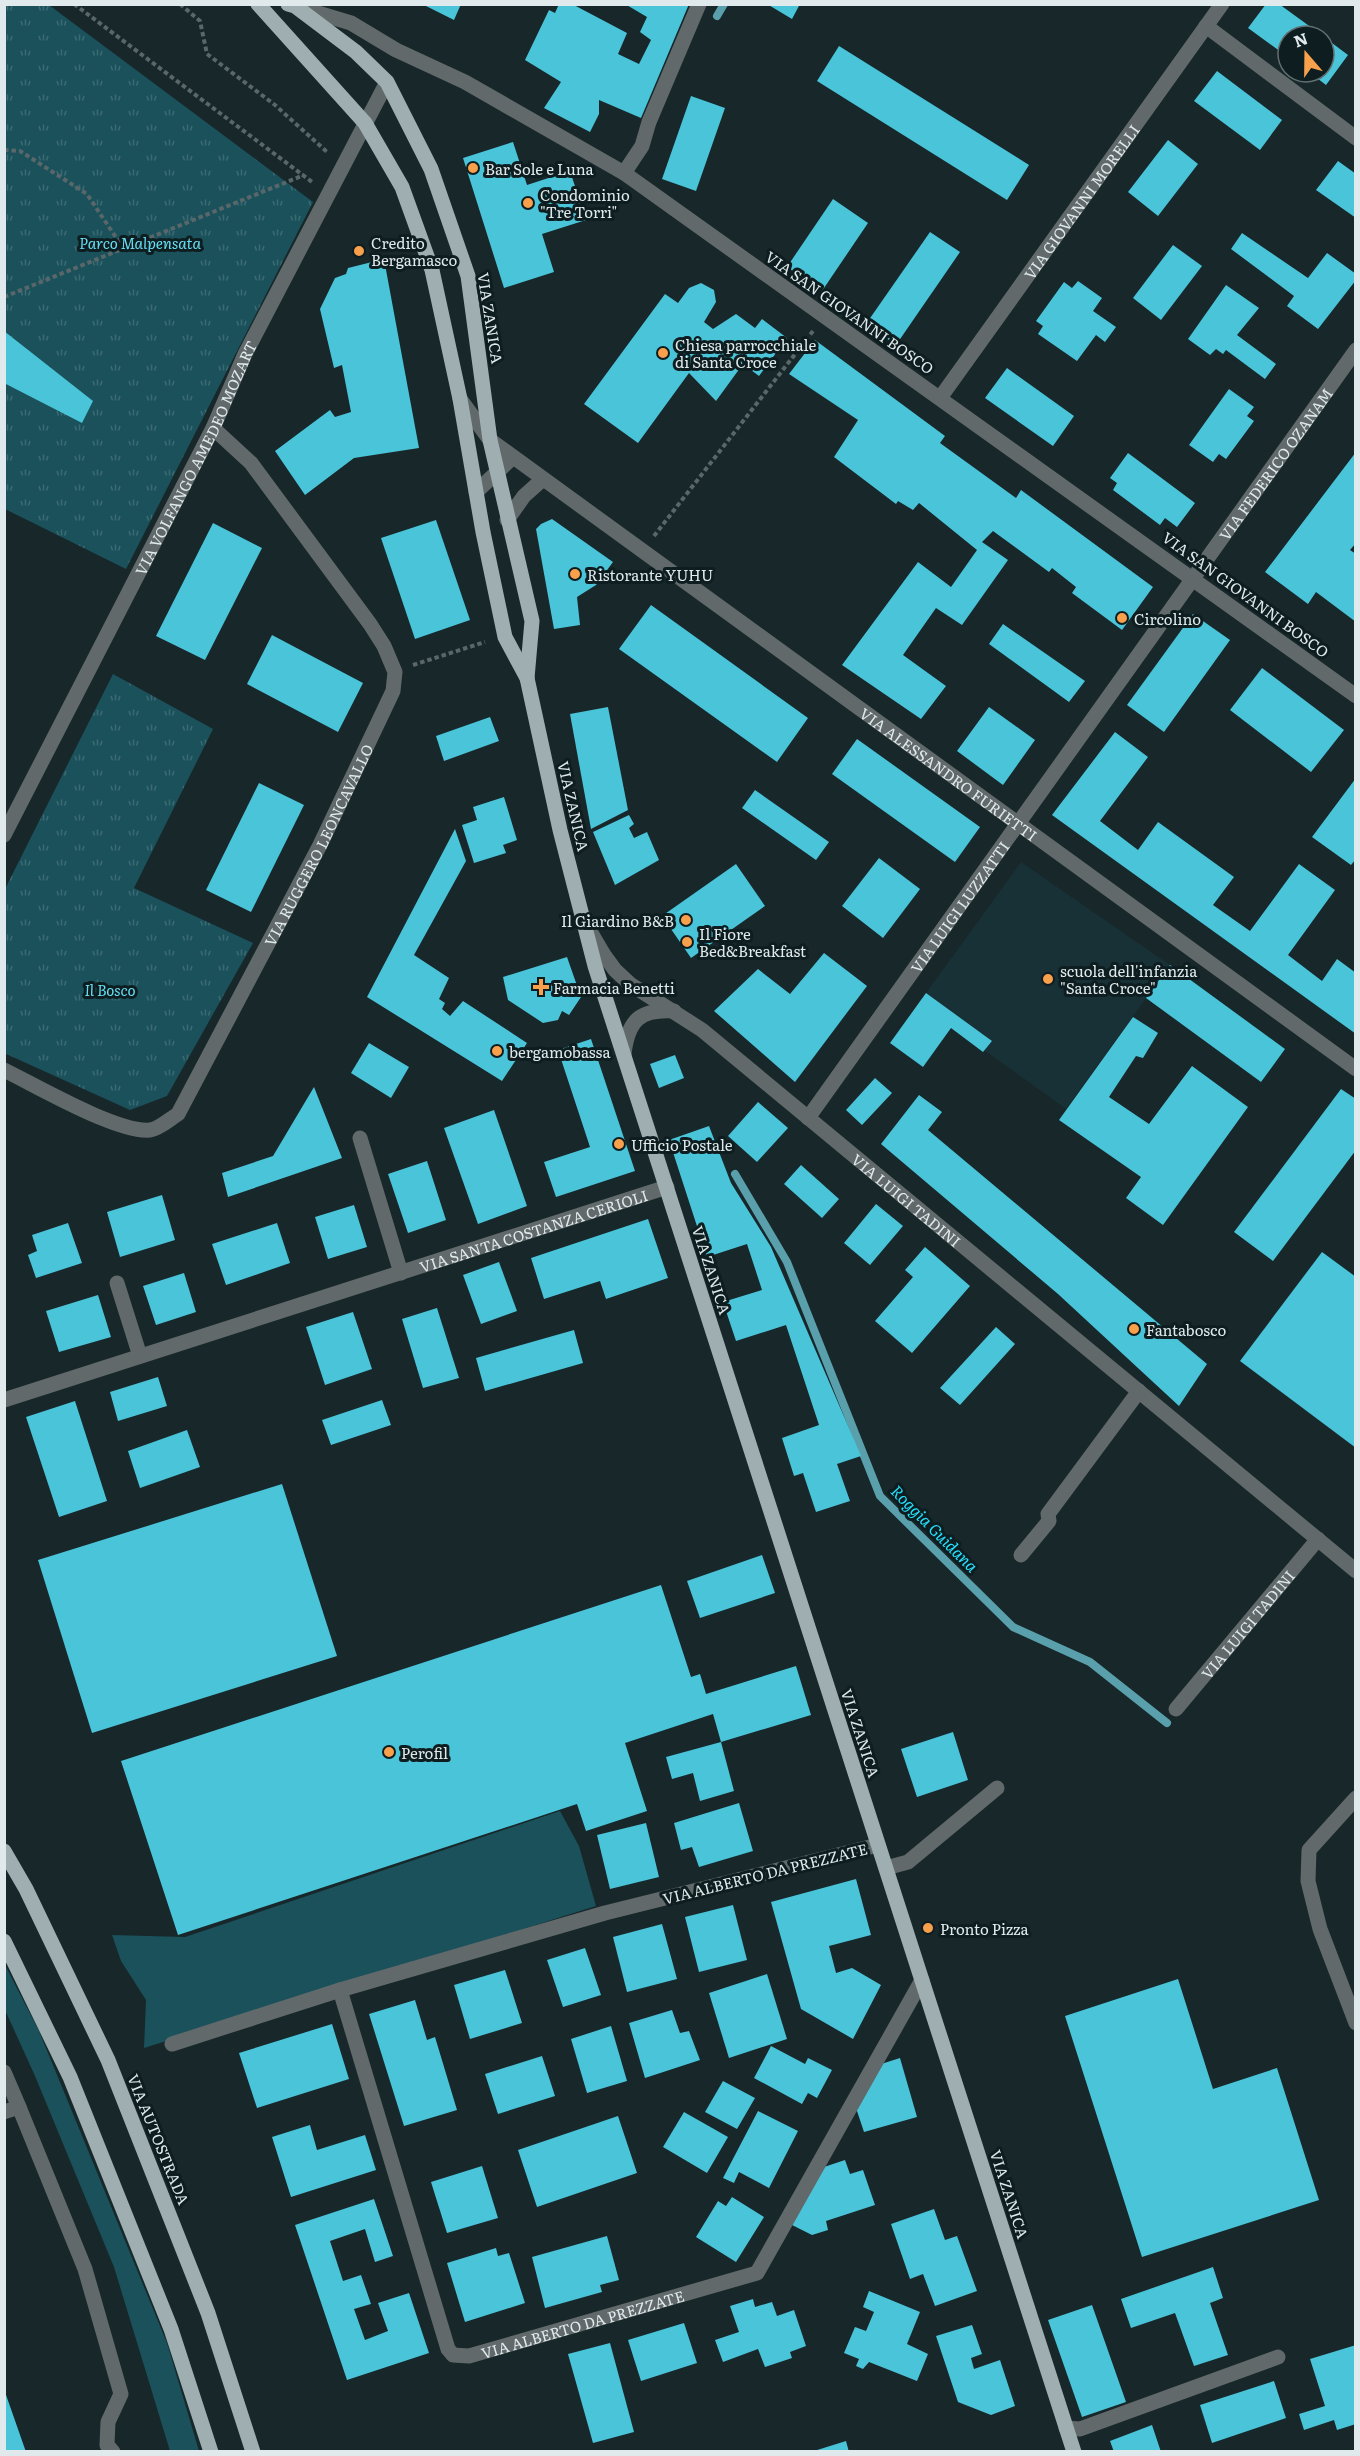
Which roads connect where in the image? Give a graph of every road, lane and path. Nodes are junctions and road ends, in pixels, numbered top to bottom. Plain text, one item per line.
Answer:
1 (74, 4) edge
2 (180, 4) edge
3 (258, 4) edge
4 (699, 4) edge
5 (1222, 4) edge
6 (292, 5) edge
7 (1206, 26) junction
8 (387, 82) junction
9 (365, 123) junction
10 (1356, 138) edge
11 (4, 150) edge
12 (344, 166) junction
13 (624, 173) junction
14 (304, 175) junction
15 (328, 197) junction
16 (123, 248) junction
17 (4, 297) edge
18 (825, 316) junction
19 (1356, 350) edge
20 (940, 398) junction
21 (460, 399) junction
22 (213, 428) junction
23 (490, 440) junction
24 (513, 457) junction
25 (497, 472) junction
26 (543, 479) junction
27 (476, 492) junction
28 (507, 520) junction
29 (643, 551) junction
30 (1193, 578) junction
31 (505, 638) junction
32 (395, 672) junction
33 (526, 678) junction
34 (1356, 696) edge
35 (1017, 822) junction
36 (4, 835) edge
37 (584, 920) junction
38 (675, 1011) junction
39 (624, 1054) junction
40 (1356, 1069) edge
41 (4, 1070) edge
42 (808, 1118) junction
43 (360, 1138) dead end
44 (667, 1187) junction
45 (401, 1273) junction
46 (117, 1283) dead end
47 (140, 1356) junction
48 (1139, 1391) junction
49 (4, 1400) edge
50 (1317, 1539) junction
51 (1021, 1555) dead end
52 (1356, 1571) edge
53 (1176, 1708) dead end
54 (997, 1788) dead end
55 (1356, 1798) edge
56 (878, 1845) junction
57 (4, 1851) edge
58 (886, 1868) junction
59 (4, 1941) edge
60 (922, 1980) junction
61 (340, 1990) junction
62 (1356, 2023) edge
63 (171, 2044) dead end
64 (4, 2072) edge
65 (12, 2110) edge
66 (1278, 2357) dead end
67 (1066, 2428) junction
68 (110, 2448) edge
69 (211, 2451) edge
70 (253, 2451) edge
71 (1074, 2451) edge

1 - 14 path
2 - 12 path
3 - 9 main road
4 - 13 street
5 - 7 street, VIA GIOVANNI MORELLI
6 - 8 main road, VIA SAN GIOVANNI BOSCO
6 - 13 street, VIA SAN GIOVANNI BOSCO
7 - 10 street
7 - 20 street, VIA GIOVANNI MORELLI
8 - 9 street, VIA VOLFANGO AMEDEO MOZART
8 - 23 main road, VIA ZANICA
9 - 12 street, VIA VOLFANGO AMEDEO MOZART
9 - 21 main road, VIA ZANICA
11 - 16 path
12 - 15 street, VIA VOLFANGO AMEDEO MOZART
13 - 18 street, VIA SAN GIOVANNI BOSCO
14 - 15 path
14 - 16 path
15 - 22 street, VIA VOLFANGO AMEDEO MOZART
16 - 17 path
18 - 20 street, VIA SAN GIOVANNI BOSCO
18 - 29 path
19 - 30 street, VIA FEDERICO OZANAM
20 - 30 street, VIA SAN GIOVANNI BOSCO
21 - 23 street, VIA ALESSANDRO FURIETTI
21 - 27 main road, VIA ZANICA
22 - 32 street
22 - 36 street, VIA VOLFANGO AMEDEO MOZART
23 - 24 street, VIA ALESSANDRO FURIETTI
23 - 25 main road, VIA ZANICA
24 - 25 street
24 - 26 street, VIA ALESSANDRO FURIETTI
25 - 27 street
25 - 28 main road, VIA ZANICA
26 - 28 street
26 - 29 street, VIA ALESSANDRO FURIETTI
27 - 31 main road, VIA ZANICA
28 - 33 main road, VIA ZANICA
29 - 35 street, VIA ALESSANDRO FURIETTI
30 - 34 street, VIA SAN GIOVANNI BOSCO
30 - 35 street, VIA LUIGI LUZZATTI
31 - 32 path
31 - 33 main road, VIA ZANICA
32 - 41 street, VIA RUGGERO LEONCAVALLO
33 - 37 main road, VIA ZANICA
35 - 40 street, VIA ALESSANDRO FURIETTI
35 - 42 street, VIA LUIGI LUZZATTI
37 - 38 street, VIA LUIGI TADINI
37 - 39 main road, VIA ZANICA
38 - 39 street
38 - 42 street, VIA LUIGI TADINI
39 - 44 main road, VIA ZANICA
42 - 48 street, VIA LUIGI TADINI
43 - 45 street, VIA SANTA COSTANZA CERIOLI
44 - 45 street, VIA SANTA COSTANZA CERIOLI
44 - 56 main road, VIA ZANICA
45 - 47 street, VIA SANTA COSTANZA CERIOLI
46 - 47 street
47 - 49 street, VIA SANTA COSTANZA CERIOLI
48 - 50 street, VIA LUIGI TADINI
48 - 51 street
50 - 52 street, VIA LUIGI TADINI
50 - 53 street, VIA LUIGI TADINI
54 - 58 street
55 - 62 street
56 - 58 main road, VIA ZANICA
56 - 61 street, VIA ALBERTO DA PREZZATE
57 - 70 main road, VIA AUTOSTRADA
58 - 60 main road, VIA ZANICA
59 - 69 main road
60 - 61 street, VIA ALBERTO DA PREZZATE
60 - 67 main road, VIA ZANICA
61 - 63 street, VIA ALBERTO DA PREZZATE
64 - 65 street
65 - 68 street
66 - 67 street
67 - 71 main road, VIA ZANICA

